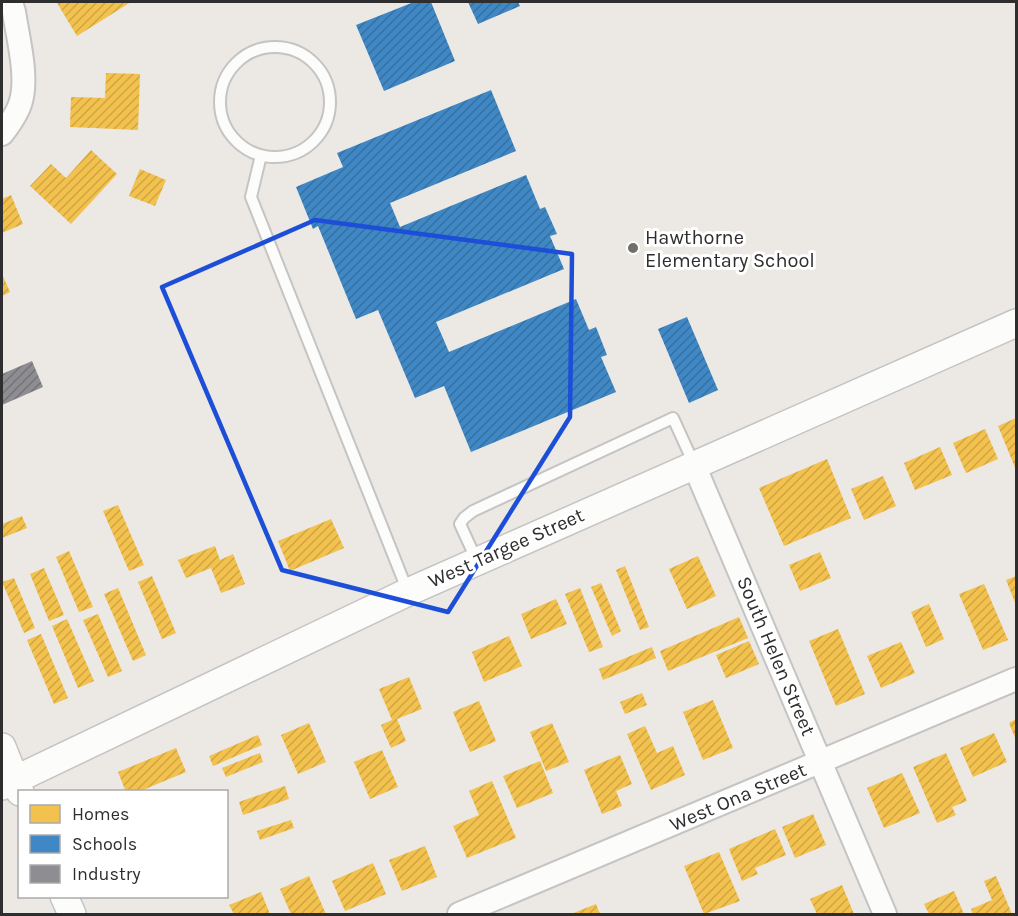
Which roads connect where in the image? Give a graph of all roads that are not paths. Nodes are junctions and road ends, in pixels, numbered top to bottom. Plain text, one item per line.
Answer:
1 (11, 2) edge
2 (2, 134) edge
3 (261, 155) junction
4 (1017, 323) edge
5 (694, 465) junction
6 (477, 561) junction
7 (408, 592) junction
8 (1017, 679) edge
9 (2, 747) edge
10 (820, 762) junction
11 (12, 785) edge
12 (64, 898) edge
13 (72, 915) edge
14 (459, 915) edge
15 (885, 915) edge

1 - 2 street
3 - 3 lane
3 - 7 lane
4 - 5 street, West Targee Street
5 - 6 street, West Targee Street
5 - 6 lane
5 - 10 street, South Helen Street
6 - 7 street, West Targee Street
7 - 11 street, West Targee Street
8 - 10 street, West Ona Street
9 - 11 street
10 - 14 street, West Ona Street
10 - 15 street, South Helen Street
12 - 13 street

